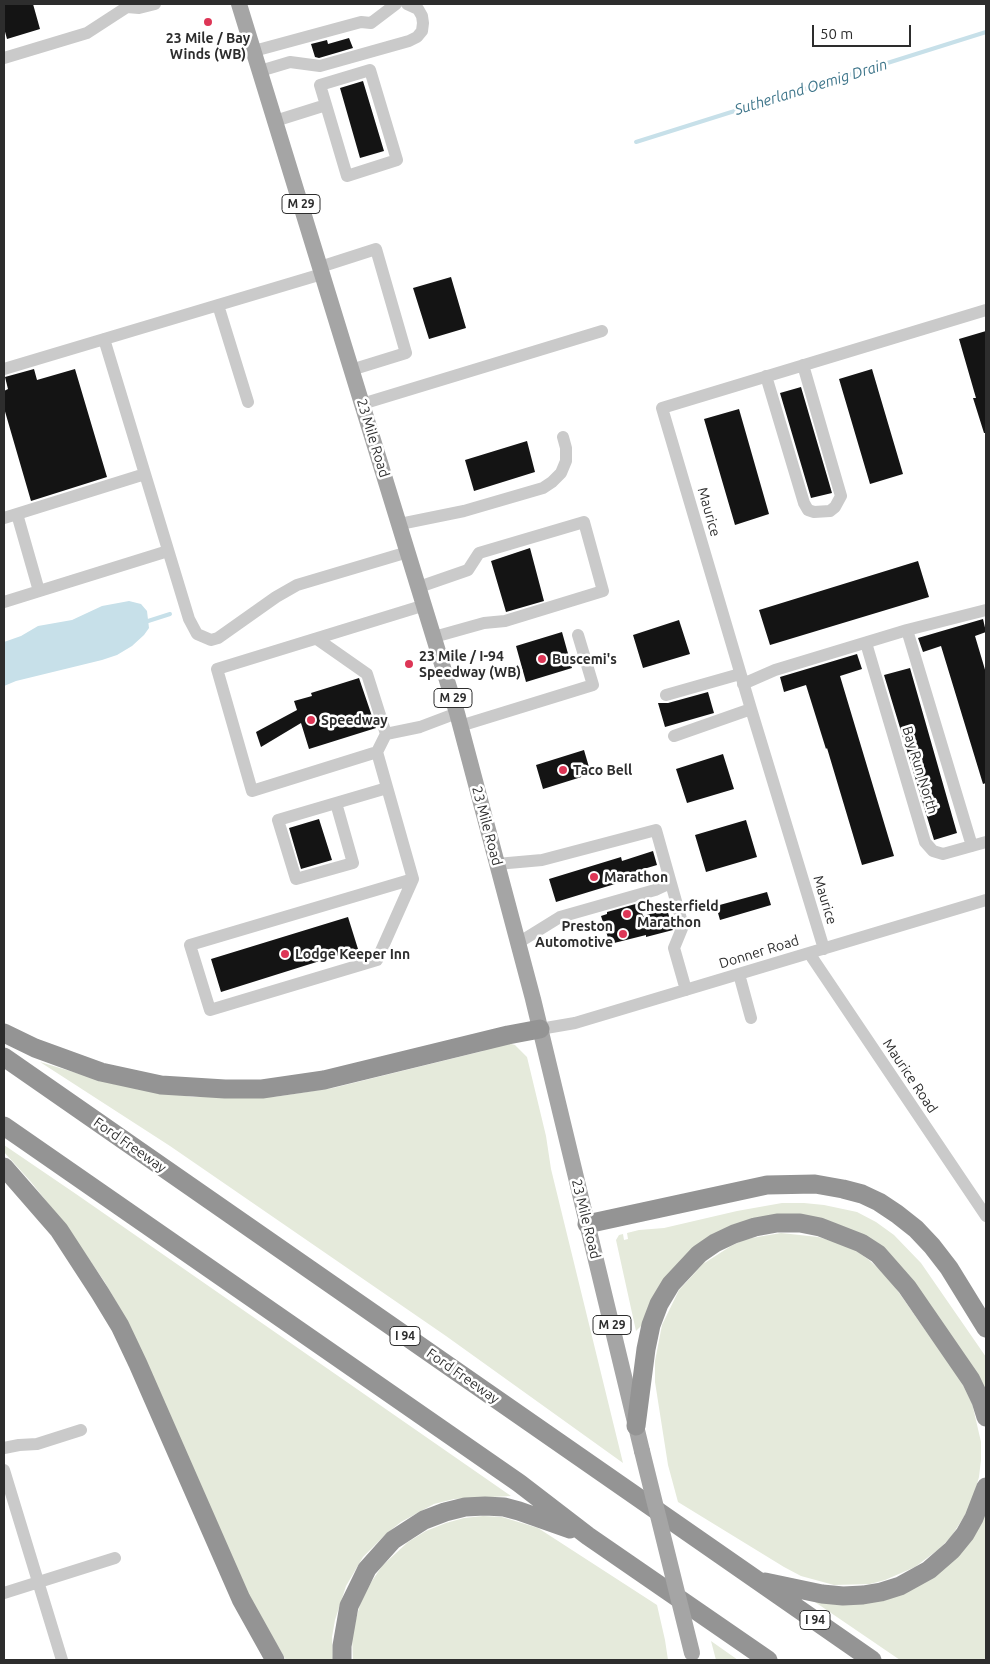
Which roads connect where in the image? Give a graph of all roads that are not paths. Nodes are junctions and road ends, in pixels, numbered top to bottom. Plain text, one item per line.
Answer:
1 (155, 4) edge
2 (239, 4) edge
3 (396, 4) edge
4 (406, 4) edge
5 (128, 5) edge
6 (254, 51) junction
7 (4, 58) edge
8 (260, 71) junction
9 (326, 105) junction
10 (276, 121) junction
11 (321, 271) junction
12 (218, 305) junction
13 (986, 310) edge
14 (602, 331) dead end
15 (104, 339) junction
16 (803, 365) junction
17 (4, 369) edge
18 (351, 370) junction
19 (766, 376) junction
20 (248, 402) dead end
21 (362, 404) junction
22 (563, 437) dead end
23 (145, 474) junction
24 (17, 514) junction
25 (4, 518) edge
26 (400, 524) junction
27 (168, 551) junction
28 (408, 552) junction
29 (420, 587) junction
30 (39, 591) junction
31 (4, 602) edge
32 (425, 605) junction
33 (986, 610) edge
34 (907, 630) junction
35 (578, 635) dead end
36 (434, 637) junction
37 (317, 639) junction
38 (866, 643) junction
39 (742, 679) junction
40 (666, 694) dead end
41 (751, 709) junction
42 (459, 719) junction
43 (386, 734) junction
44 (674, 736) dead end
45 (377, 752) junction
46 (387, 788) junction
47 (336, 803) junction
48 (986, 842) edge
49 (972, 846) junction
50 (497, 864) junction
51 (413, 879) junction
52 (670, 883) junction
53 (986, 900) edge
54 (518, 943) junction
55 (824, 949) junction
56 (810, 953) junction
57 (739, 974) junction
58 (686, 990) junction
59 (751, 1018) dead end
60 (540, 1030) junction
61 (4, 1033) edge
62 (4, 1057) edge
63 (4, 1126) edge
64 (4, 1167) edge
65 (986, 1216) edge
66 (587, 1224) junction
67 (986, 1328) edge
68 (986, 1417) edge
69 (636, 1426) junction
70 (81, 1430) dead end
71 (4, 1448) edge
72 (4, 1470) edge
73 (986, 1487) edge
74 (588, 1536) junction
75 (115, 1558) dead end
76 (757, 1580) junction
77 (38, 1582) junction
78 (4, 1593) edge
79 (693, 1657) edge
80 (62, 1660) edge
81 (276, 1660) edge
82 (342, 1660) edge
83 (768, 1660) edge
84 (872, 1660) edge

1 - 5 street
2 - 6 main road, 23 Mile Road / M 29
3 - 6 street
4 - 8 street
5 - 7 street
6 - 8 main road, 23 Mile Road / M 29
8 - 10 main road, 23 Mile Road / M 29
9 - 9 street
9 - 10 street
10 - 11 main road, 23 Mile Road / M 29
11 - 12 street
11 - 18 main road, 23 Mile Road / M 29
11 - 18 street
12 - 15 street
12 - 20 street
13 - 16 street, Maurice
14 - 21 street
15 - 17 street
15 - 23 street
16 - 19 street, Maurice
16 - 19 street
18 - 21 main road, 23 Mile Road / M 29
19 - 39 street, Maurice
21 - 26 main road, 23 Mile Road / M 29
22 - 26 street
23 - 24 street
23 - 27 street
24 - 25 street
24 - 30 street
26 - 28 main road, 23 Mile Road / M 29
27 - 28 street
27 - 30 street
28 - 29 main road, 23 Mile Road / M 29
29 - 32 main road, 23 Mile Road / M 29
29 - 36 street
30 - 31 street
32 - 36 main road, 23 Mile Road / M 29
32 - 37 street
33 - 34 street
34 - 38 street
34 - 49 street
35 - 42 street
36 - 42 main road, 23 Mile Road / M 29
37 - 43 street
37 - 45 street
38 - 39 street
38 - 49 street, Bay Run North
39 - 40 street
39 - 41 street, Maurice
41 - 44 street
41 - 55 street, Maurice
42 - 43 street
42 - 50 main road, 23 Mile Road / M 29
43 - 45 street
45 - 46 street
46 - 47 street
46 - 51 street
47 - 47 street
48 - 49 street, Bay Run North
50 - 52 street
50 - 54 main road, 23 Mile Road / M 29
51 - 51 street
52 - 54 street
52 - 58 street
53 - 55 street, Donner Road
54 - 60 main road, 23 Mile Road / M 29
55 - 56 street, Donner Road
56 - 57 street, Donner Road
56 - 65 street, Maurice Road
57 - 58 street, Donner Road
57 - 59 street
58 - 60 street, Donner Road
60 - 61 highway
60 - 66 main road, 23 Mile Road / M 29
62 - 76 highway, Ford Freeway / I 94
63 - 74 highway
64 - 81 highway
66 - 67 highway
66 - 69 main road, 23 Mile Road / M 29
68 - 69 highway
69 - 79 main road, 23 Mile Road / M 29, bridge
70 - 71 street
72 - 77 street
73 - 76 highway
74 - 82 highway
74 - 83 highway
75 - 77 street
76 - 84 highway, Ford Freeway / I 94
77 - 78 street
77 - 80 street

